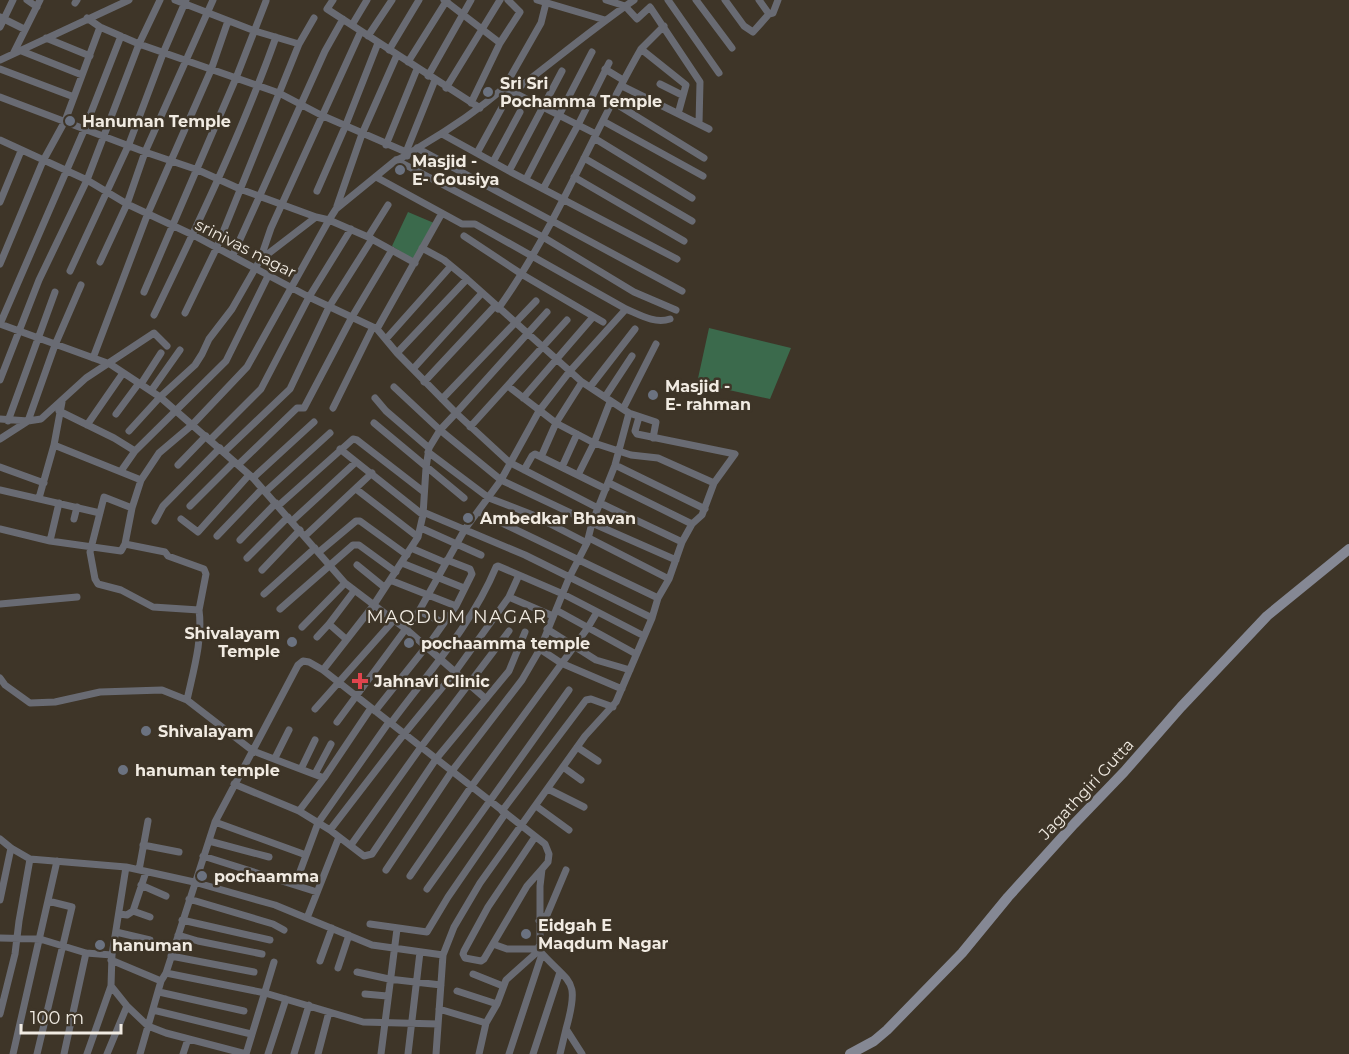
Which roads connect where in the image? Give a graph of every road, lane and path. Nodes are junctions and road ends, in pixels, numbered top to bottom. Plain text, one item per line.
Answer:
1 (13, 0) edge
2 (27, 0) edge
3 (129, 0) edge
4 (160, 0) edge
5 (175, 0) edge
6 (213, 0) edge
7 (333, 0) edge
8 (367, 0) edge
9 (392, 0) edge
10 (419, 0) edge
11 (445, 0) edge
12 (471, 0) edge
13 (500, 0) edge
14 (508, 0) edge
15 (537, 0) edge
16 (606, 0) edge
17 (634, 0) edge
18 (669, 0) edge
19 (696, 0) edge
20 (725, 0) edge
21 (759, 0) edge
22 (778, 0) edge
23 (266, 1) edge
24 (185, 2) edge
25 (38, 3) edge
26 (546, 3) junction
27 (625, 6) junction
28 (208, 12) junction
29 (463, 14) junction
30 (769, 14) junction
31 (2, 18) edge
32 (87, 18) junction
33 (314, 18) dead end
34 (343, 19) junction
35 (605, 20) junction
36 (228, 21) junction
37 (352, 25) junction
38 (664, 26) junction
39 (0, 27) edge
40 (100, 27) junction
41 (24, 29) junction
42 (482, 29) junction
43 (255, 31) junction
44 (361, 31) junction
45 (121, 36) junction
46 (368, 36) junction
47 (276, 37) junction
48 (46, 38) junction
49 (378, 43) junction
50 (501, 43) junction
51 (139, 44) junction
52 (299, 44) junction
53 (732, 48) dead end
54 (641, 49) junction
55 (388, 50) junction
56 (164, 51) junction
57 (16, 52) junction
58 (592, 52) dead end
59 (397, 55) junction
60 (90, 56) junction
61 (0, 60) edge
62 (186, 61) junction
63 (408, 62) junction
64 (0, 69) edge
65 (417, 69) junction
66 (211, 70) junction
67 (562, 71) dead end
68 (719, 73) dead end
69 (82, 75) junction
70 (428, 76) junction
71 (236, 78) junction
72 (435, 81) junction
73 (623, 83) junction
74 (660, 84) dead end
75 (258, 85) junction
76 (446, 88) junction
77 (509, 90) junction
78 (279, 93) junction
79 (682, 95) junction
80 (0, 96) edge
81 (74, 97) junction
82 (613, 102) junction
83 (471, 103) junction
84 (300, 105) junction
85 (544, 107) junction
86 (480, 108) junction
87 (520, 112) dead end
88 (678, 114) junction
89 (321, 116) junction
90 (560, 116) junction
91 (65, 121) junction
92 (603, 121) junction
93 (699, 124) junction
94 (578, 125) junction
95 (345, 127) junction
96 (85, 128) junction
97 (710, 129) dead end
98 (362, 134) junction
99 (442, 134) junction
100 (103, 136) junction
101 (595, 136) junction
102 (0, 141) edge
103 (129, 144) junction
104 (386, 145) junction
105 (417, 148) junction
106 (21, 151) junction
107 (145, 152) junction
108 (477, 153) junction
109 (407, 154) junction
110 (704, 158) dead end
111 (584, 159) junction
112 (396, 160) junction
113 (43, 161) junction
114 (171, 161) junction
115 (492, 162) junction
116 (66, 170) junction
117 (198, 170) junction
118 (509, 171) junction
119 (703, 176) dead end
120 (376, 177) junction
121 (574, 177) junction
122 (526, 179) junction
123 (87, 180) junction
124 (218, 180) junction
125 (240, 189) junction
126 (543, 189) junction
127 (316, 191) dead end
128 (106, 192) junction
129 (259, 195) junction
130 (692, 198) dead end
131 (564, 199) junction
132 (0, 202) edge
133 (127, 204) junction
134 (282, 204) junction
135 (388, 204) dead end
136 (336, 209) junction
137 (148, 213) junction
138 (442, 213) junction
139 (316, 217) junction
140 (329, 220) junction
141 (553, 220) junction
142 (692, 221) dead end
143 (172, 225) junction
144 (351, 229) junction
145 (193, 235) junction
146 (0, 236) edge
147 (464, 236) dead end
148 (543, 237) junction
149 (370, 238) junction
150 (9, 240) junction
151 (684, 241) dead end
152 (217, 247) junction
153 (422, 248) junction
154 (392, 250) junction
155 (233, 255) junction
156 (533, 256) junction
157 (677, 259) dead end
158 (260, 260) junction
159 (100, 262) dead end
160 (415, 263) junction
161 (0, 264) edge
162 (451, 266) junction
163 (255, 267) junction
164 (70, 271) dead end
165 (268, 274) junction
166 (522, 275) junction
167 (466, 279) junction
168 (81, 285) dead end
169 (291, 286) junction
170 (682, 291) dead end
171 (55, 292) dead end
172 (144, 292) dead end
173 (482, 293) junction
174 (309, 297) junction
175 (536, 301) dead end
176 (329, 307) junction
177 (496, 307) junction
178 (626, 309) junction
179 (676, 310) dead end
180 (547, 312) dead end
181 (185, 313) dead end
182 (154, 315) dead end
183 (352, 317) junction
184 (593, 317) junction
185 (670, 319) dead end
186 (567, 320) dead end
187 (513, 322) junction
188 (603, 322) dead end
189 (0, 324) edge
190 (375, 328) junction
191 (635, 328) dead end
192 (19, 331) junction
193 (528, 335) junction
194 (37, 339) junction
195 (386, 339) junction
196 (656, 344) dead end
197 (55, 345) junction
198 (167, 346) dead end
199 (542, 348) junction
200 (180, 350) dead end
201 (161, 352) dead end
202 (398, 353) junction
203 (632, 357) dead end
204 (93, 358) junction
205 (556, 360) junction
206 (110, 364) junction
207 (413, 369) junction
208 (570, 371) junction
209 (123, 373) junction
210 (0, 380) edge
211 (424, 382) junction
212 (582, 382) junction
213 (140, 384) junction
214 (508, 386) junction
215 (394, 387) dead end
216 (590, 387) junction
217 (151, 391) junction
218 (160, 397) junction
219 (375, 398) dead end
220 (523, 398) junction
221 (442, 399) junction
222 (608, 399) junction
223 (62, 401) junction
224 (333, 408) dead end
225 (59, 411) junction
226 (177, 411) junction
227 (539, 411) junction
228 (626, 411) junction
229 (456, 413) junction
230 (116, 414) dead end
231 (639, 417) junction
232 (4, 420) edge
233 (28, 421) junction
234 (314, 422) dead end
235 (374, 423) dead end
236 (556, 423) junction
237 (87, 425) junction
238 (192, 426) junction
239 (470, 427) junction
240 (440, 430) junction
241 (129, 431) dead end
242 (330, 433) dead end
243 (577, 434) junction
244 (208, 438) junction
245 (653, 438) junction
246 (0, 439) edge
247 (594, 443) junction
248 (54, 445) junction
249 (340, 449) junction
250 (222, 450) junction
251 (429, 450) junction
252 (135, 451) junction
253 (618, 452) junction
254 (541, 457) junction
255 (356, 462) junction
256 (509, 462) junction
257 (236, 463) junction
258 (178, 465) dead end
259 (615, 465) junction
260 (0, 467) edge
261 (562, 467) junction
262 (426, 468) junction
263 (524, 470) junction
264 (121, 471) junction
265 (372, 473) junction
266 (578, 475) junction
267 (251, 476) junction
268 (141, 480) junction
269 (501, 480) junction
270 (44, 483) junction
271 (714, 483) junction
272 (608, 486) junction
273 (356, 489) junction
274 (0, 490) edge
275 (263, 491) junction
276 (424, 492) junction
277 (39, 498) junction
278 (464, 498) dead end
279 (489, 498) junction
280 (59, 504) junction
281 (277, 505) junction
282 (599, 505) junction
283 (190, 506) dead end
284 (77, 507) junction
285 (132, 508) junction
286 (705, 509) junction
287 (479, 512) junction
288 (100, 513) junction
289 (423, 514) junction
290 (74, 519) dead end
291 (182, 519) dead end
292 (290, 519) junction
293 (155, 520) dead end
294 (592, 523) junction
295 (692, 524) junction
296 (421, 528) junction
297 (465, 529) junction
298 (0, 530) edge
299 (303, 533) junction
300 (217, 536) dead end
301 (418, 537) junction
302 (240, 540) dead end
303 (588, 540) junction
304 (50, 541) junction
305 (682, 542) junction
306 (125, 544) junction
307 (458, 545) junction
308 (91, 547) junction
309 (1349, 549) edge
310 (317, 550) junction
311 (409, 551) junction
312 (481, 555) dead end
313 (247, 558) dead end
314 (676, 560) junction
315 (579, 561) junction
316 (446, 562) junction
317 (402, 563) junction
318 (330, 565) junction
319 (357, 565) dead end
320 (262, 570) dead end
321 (396, 572) junction
322 (519, 575) junction
323 (438, 577) junction
324 (569, 578) junction
325 (669, 579) junction
326 (390, 580) junction
327 (345, 584) junction
328 (384, 587) junction
329 (464, 588) junction
330 (354, 591) junction
331 (264, 594) dead end
332 (428, 594) junction
333 (562, 594) junction
334 (77, 597) dead end
335 (509, 597) junction
336 (658, 598) junction
337 (0, 604) edge
338 (373, 606) junction
339 (456, 606) junction
340 (280, 609) dead end
341 (198, 610) junction
342 (420, 611) junction
343 (597, 612) junction
344 (554, 613) junction
345 (652, 618) junction
346 (394, 620) junction
347 (444, 623) junction
348 (329, 624) junction
349 (302, 627) dead end
350 (547, 629) junction
351 (587, 629) junction
352 (407, 630) junction
353 (509, 631) dead end
354 (525, 632) dead end
355 (644, 636) junction
356 (317, 637) dead end
357 (346, 639) junction
358 (427, 647) junction
359 (575, 647) junction
360 (540, 649) junction
361 (636, 654) junction
362 (439, 658) junction
363 (561, 663) junction
364 (323, 670) junction
365 (630, 670) junction
366 (455, 672) junction
367 (0, 678) edge
368 (340, 683) junction
369 (468, 684) junction
370 (622, 689) junction
371 (568, 690) dead end
372 (357, 697) junction
373 (486, 699) junction
374 (187, 700) junction
375 (613, 707) junction
376 (315, 709) dead end
377 (373, 710) junction
378 (337, 722) dead end
379 (390, 723) junction
380 (289, 730) dead end
381 (404, 734) junction
382 (315, 740) dead end
383 (331, 744) dead end
384 (421, 747) junction
385 (577, 747) junction
386 (253, 751) junction
387 (275, 758) junction
388 (436, 759) junction
389 (598, 761) dead end
390 (563, 767) junction
391 (301, 769) junction
392 (452, 771) junction
393 (315, 774) junction
394 (324, 778) junction
395 (581, 780) dead end
396 (234, 784) junction
397 (471, 787) junction
398 (548, 789) junction
399 (488, 800) junction
400 (536, 806) junction
401 (584, 807) dead end
402 (298, 811) junction
403 (503, 812) junction
404 (148, 821) dead end
405 (215, 822) junction
406 (318, 823) junction
407 (521, 826) junction
408 (330, 830) junction
409 (569, 830) dead end
410 (339, 837) junction
411 (535, 837) junction
412 (0, 839) edge
413 (209, 841) junction
414 (351, 845) junction
415 (143, 846) junction
416 (11, 849) junction
417 (179, 852) dead end
418 (306, 855) junction
419 (203, 856) junction
420 (269, 857) dead end
421 (30, 859) junction
422 (57, 861) junction
423 (4, 864) edge
424 (126, 867) junction
425 (542, 869) junction
426 (386, 870) dead end
427 (566, 870) dead end
428 (143, 871) junction
429 (410, 876) dead end
430 (194, 882) junction
431 (141, 885) junction
432 (295, 885) junction
433 (426, 889) dead end
434 (317, 892) junction
435 (166, 896) dead end
436 (189, 899) junction
437 (0, 900) edge
438 (48, 901) junction
439 (132, 911) junction
440 (119, 914) junction
441 (150, 917) dead end
442 (307, 918) junction
443 (182, 920) junction
444 (539, 921) junction
445 (370, 924) dead end
446 (332, 928) junction
447 (397, 929) junction
448 (284, 930) dead end
449 (116, 932) junction
450 (178, 934) junction
451 (349, 935) junction
452 (0, 938) edge
453 (17, 938) junction
454 (40, 939) junction
455 (150, 940) dead end
456 (270, 940) dead end
457 (493, 944) junction
458 (64, 946) junction
459 (393, 949) junction
460 (420, 952) junction
461 (540, 952) junction
462 (86, 953) junction
463 (262, 954) dead end
464 (443, 955) junction
465 (171, 956) junction
466 (112, 957) junction
467 (320, 961) dead end
468 (274, 962) dead end
469 (338, 968) dead end
470 (254, 972) dead end
471 (357, 972) dead end
472 (560, 972) junction
473 (166, 973) junction
474 (473, 974) dead end
475 (389, 979) junction
476 (161, 981) junction
477 (416, 983) junction
478 (441, 985) junction
479 (111, 987) junction
480 (503, 987) junction
481 (457, 991) dead end
482 (159, 992) junction
483 (264, 993) junction
484 (365, 994) dead end
485 (387, 996) junction
486 (286, 999) junction
487 (497, 1004) junction
488 (309, 1005) junction
489 (127, 1006) junction
490 (439, 1009) junction
491 (153, 1010) junction
492 (244, 1011) dead end
493 (329, 1012) junction
494 (0, 1014) edge
495 (384, 1023) junction
496 (486, 1023) junction
497 (410, 1024) junction
498 (438, 1024) junction
499 (148, 1026) junction
500 (566, 1029) junction
501 (251, 1034) junction
502 (188, 1038) junction
503 (12, 1054) edge
504 (37, 1054) edge
505 (64, 1054) edge
506 (87, 1054) edge
507 (107, 1054) edge
508 (140, 1054) edge
509 (183, 1054) edge
510 (246, 1054) edge
511 (268, 1054) edge
512 (294, 1054) edge
513 (318, 1054) edge
514 (381, 1054) edge
515 (408, 1054) edge
516 (436, 1054) edge
517 (479, 1054) edge
518 (509, 1054) edge
519 (533, 1054) edge
520 (560, 1054) edge
521 (582, 1054) edge
522 (850, 1054) edge

1 - 31 street
2 - 25 street
3 - 32 street
4 - 51 street
5 - 24 street
6 - 28 street
7 - 34 street
8 - 37 street
9 - 46 street
10 - 55 street
11 - 29 street
11 - 63 street
12 - 29 street
13 - 42 street
14 - 50 street
15 - 26 street
16 - 27 street
17 - 27 street
18 - 68 street
19 - 53 street
20 - 30 street
21 - 30 street
22 - 30 street
23 - 43 street
24 - 28 street
24 - 56 street
25 - 41 street
26 - 35 street
26 - 77 street
27 - 35 street
27 - 38 street
28 - 36 street
28 - 62 street
29 - 42 street
29 - 70 street
31 - 39 street
31 - 41 street
32 - 40 street
32 - 48 street
33 - 52 street
34 - 37 street
34 - 84 street
35 - 77 street
36 - 43 street
36 - 66 street
37 - 44 street
38 - 54 street
38 - 93 street
40 - 45 street
40 - 60 street
41 - 57 street
42 - 50 street
42 - 76 street
43 - 47 street
43 - 71 street
44 - 46 street
44 - 89 street
45 - 51 street
45 - 96 street
46 - 49 street
47 - 52 street
47 - 75 street
48 - 57 street
48 - 60 street
49 - 55 street
49 - 95 street
50 - 83 street
51 - 56 street
51 - 100 street
52 - 78 street
54 - 73 street
54 - 79 street
55 - 59 street
56 - 62 street
56 - 103 street
57 - 61 street
57 - 69 street
58 - 90 street
59 - 63 street
59 - 98 street
60 - 69 street
62 - 66 street
62 - 107 street
63 - 65 street
64 - 81 street
65 - 70 street
65 - 104 street
66 - 71 street
66 - 114 street
67 - 85 street
69 - 81 street
70 - 72 street
71 - 75 street
71 - 117 street
72 - 76 street
72 - 109 street
73 - 82 street
73 - 88 street
73 - 94 street
74 - 79 street
75 - 78 street
75 - 124 street
76 - 83 street
77 - 85 street
77 - 86 street
77 - 108 street
78 - 84 street
78 - 125 street
79 - 88 street
80 - 91 street
81 - 91 street
82 - 92 street
82 - 110 street
83 - 86 street
84 - 89 street
84 - 129 street
85 - 90 street
85 - 118 street
86 - 99 street
87 - 115 street
88 - 93 street
89 - 95 street
89 - 134 street
90 - 94 street
90 - 122 street
91 - 96 street
91 - 113 street
92 - 101 street
92 - 119 street
93 - 97 street
94 - 101 street
94 - 126 street
95 - 98 street
95 - 127 street
96 - 100 street
96 - 116 street
98 - 104 street
98 - 136 street
99 - 105 street
99 - 108 street
100 - 103 street
100 - 123 street
101 - 111 street
101 - 130 street
102 - 106 street, srinivas nagar
103 - 107 street
103 - 128 street
104 - 109 street
105 - 109 street
105 - 141 street
106 - 113 street, srinivas nagar
106 - 132 street
107 - 114 street
107 - 133 street
108 - 115 street
109 - 112 street
111 - 121 street
111 - 142 street
112 - 120 street
112 - 148 street
113 - 116 street, srinivas nagar
113 - 150 street
114 - 117 street
114 - 137 street
115 - 118 street
116 - 123 street, srinivas nagar
116 - 189 street
117 - 124 street
117 - 143 street
118 - 122 street
120 - 136 street
120 - 138 street
121 - 131 street
121 - 151 street
122 - 126 street
123 - 128 street, srinivas nagar
123 - 192 street
124 - 125 street
124 - 145 street
125 - 129 street
125 - 152 street
126 - 131 street
128 - 133 street, srinivas nagar
128 - 164 street
129 - 134 street
129 - 155 street
131 - 141 street
131 - 157 street
133 - 137 street, srinivas nagar
133 - 159 street
134 - 139 street
134 - 158 street
135 - 149 street
136 - 140 street
137 - 143 street, srinivas nagar
137 - 204 street
138 - 153 street
138 - 156 street
139 - 140 street
139 - 158 street
140 - 144 street
140 - 169 street
141 - 148 street
141 - 170 street
143 - 145 street, srinivas nagar
143 - 172 street
144 - 149 street
144 - 174 street
145 - 152 street, srinivas nagar
145 - 182 street
146 - 150 street
147 - 166 street
148 - 156 street
148 - 179 street
149 - 154 street
149 - 176 street
150 - 161 street
152 - 155 street, srinivas nagar
152 - 181 street
153 - 160 street
153 - 162 street
154 - 160 street
154 - 183 street
155 - 163 street, srinivas nagar
156 - 166 street
156 - 178 street
158 - 163 street
160 - 190 street
162 - 167 street
162 - 195 street
163 - 165 street, srinivas nagar
163 - 218 street
165 - 169 street, srinivas nagar
165 - 226 street
166 - 177 street
166 - 184 street
167 - 173 street
167 - 202 street
168 - 197 street
169 - 174 street, srinivas nagar
169 - 238 street
171 - 194 street
173 - 177 street
173 - 207 street
174 - 176 street, srinivas nagar
174 - 244 street
175 - 187 street
176 - 183 street, srinivas nagar
176 - 250 street
177 - 187 street
177 - 211 street
178 - 185 street
178 - 208 street
180 - 193 street
183 - 190 street, srinivas nagar
183 - 257 street
184 - 188 street
184 - 205 street
186 - 199 street
187 - 193 street
187 - 221 street
189 - 192 street
190 - 195 street, srinivas nagar
190 - 224 street
191 - 216 street
192 - 194 street
192 - 210 street
193 - 199 street
193 - 229 street
194 - 197 street
194 - 232 street
195 - 202 street, srinivas nagar
196 - 228 street
197 - 204 street
197 - 233 street
198 - 206 street
199 - 205 street
199 - 214 street
200 - 217 street
201 - 213 street
202 - 207 street, srinivas nagar
203 - 222 street
204 - 206 street
205 - 208 street
205 - 220 street
206 - 209 street
206 - 223 street
207 - 211 street, srinivas nagar
208 - 212 street
208 - 227 street
209 - 213 street
209 - 237 street
211 - 221 street, srinivas nagar
212 - 216 street
212 - 236 street
213 - 217 street
213 - 230 street
214 - 220 street
214 - 239 street
215 - 240 street
216 - 222 street
217 - 218 street
218 - 226 street
218 - 241 street
219 - 251 street
220 - 227 street
221 - 229 street, srinivas nagar
222 - 228 street
222 - 247 street
223 - 225 street
223 - 233 street
225 - 237 street
225 - 248 street
226 - 238 street
226 - 252 street
227 - 236 street
227 - 256 street
228 - 231 street
228 - 253 street
229 - 239 street, srinivas nagar
229 - 240 street
231 - 245 street
231 - 245 street
232 - 233 street
233 - 246 street
234 - 267 street
235 - 262 street
236 - 243 street
236 - 254 street
237 - 252 street
238 - 244 street
238 - 268 street
239 - 256 street, srinivas nagar
240 - 251 street
240 - 269 street
242 - 275 street
243 - 247 street
243 - 261 street
244 - 250 street
244 - 258 street
245 - 271 street
247 - 253 street
247 - 266 street
248 - 264 street
248 - 270 street
249 - 255 street
249 - 276 street
249 - 281 street
250 - 257 street
250 - 293 street
251 - 262 street
251 - 279 street
252 - 264 street
253 - 259 street
253 - 271 street
254 - 261 street
254 - 263 street
255 - 265 street
255 - 292 street
256 - 263 street, srinivas nagar
256 - 269 street
257 - 267 street
257 - 283 street
259 - 272 street
259 - 286 street
260 - 270 street
261 - 266 street
262 - 276 street
262 - 278 street
263 - 282 street, srinivas nagar
264 - 268 street
265 - 273 street
265 - 289 street
266 - 272 street
267 - 275 street
267 - 291 street
268 - 285 street
269 - 279 street
269 - 294 street
270 - 277 street
271 - 286 street
272 - 282 street
272 - 295 street
273 - 299 street
273 - 301 street
274 - 277 street
275 - 281 street
275 - 300 street
276 - 289 street
277 - 280 street
279 - 287 street
279 - 303 street
280 - 284 street
280 - 304 street
281 - 292 street
281 - 302 street
282 - 294 street
282 - 305 street, srinivas nagar
284 - 288 street
284 - 290 street
285 - 288 street
285 - 306 street
286 - 295 street
287 - 297 street
287 - 315 street
288 - 308 street
289 - 296 street
289 - 297 street
292 - 299 street
292 - 313 street
294 - 303 street
294 - 314 street
295 - 305 street
296 - 301 street
296 - 307 street
297 - 307 street
297 - 324 street
298 - 304 street
299 - 310 street
299 - 320 street
301 - 311 street
303 - 315 street
303 - 325 street
304 - 308 street
305 - 314 street
306 - 308 street
306 - 341 street
307 - 312 street
307 - 316 street
308 - 341 street
309 - 522 street, Jagathgiri Gutta
310 - 311 street
310 - 318 street
310 - 331 street
311 - 316 street
311 - 317 street
314 - 325 street
315 - 324 street
315 - 336 street
316 - 323 street
316 - 329 street
317 - 321 street
317 - 323 street
318 - 321 street
318 - 327 street
318 - 340 street
319 - 328 street
321 - 326 street
322 - 333 street
322 - 335 street
322 - 362 street
323 - 329 street
323 - 332 street
324 - 333 street
324 - 345 street
325 - 336 street
326 - 328 street
326 - 332 street
327 - 330 street
327 - 349 street
328 - 338 street
329 - 339 street
330 - 338 street
330 - 348 street
332 - 339 street
332 - 342 street
333 - 343 street
333 - 344 street
334 - 337 street
335 - 344 street
335 - 366 street
336 - 345 street
338 - 346 street
338 - 357 street
339 - 347 street
341 - 374 street
342 - 347 street
342 - 352 street
343 - 351 street
343 - 355 street
344 - 350 street
344 - 351 street
345 - 355 street
346 - 352 street
346 - 368 street
347 - 358 street
348 - 356 street
348 - 357 street
350 - 359 street
350 - 360 street
351 - 359 street
351 - 361 street
352 - 358 street
352 - 372 street
353 - 369 street
354 - 373 street
355 - 361 street
357 - 364 street
358 - 362 street
358 - 377 street
359 - 363 street
359 - 365 street
360 - 363 street
360 - 392 street
361 - 365 street
362 - 366 street
362 - 379 street
363 - 370 street
363 - 397 street
364 - 368 street
364 - 386 street
365 - 370 street
366 - 369 street
366 - 381 street
367 - 374 street
368 - 372 street
368 - 376 street
369 - 373 street
369 - 384 street
370 - 375 street
371 - 399 street
372 - 377 street
372 - 378 street
373 - 388 street
374 - 386 street
375 - 385 street
375 - 403 street
377 - 379 street
377 - 394 street
379 - 381 street
379 - 406 street
380 - 387 street
381 - 384 street
381 - 408 street
382 - 391 street
383 - 393 street
384 - 388 street
384 - 414 street
385 - 389 street
385 - 390 street
386 - 387 street
386 - 396 street
387 - 391 street
388 - 392 street
388 - 414 street
390 - 395 street
390 - 398 street
391 - 393 street
392 - 397 street
392 - 426 street
393 - 394 street
394 - 402 street
396 - 402 street
396 - 405 street
397 - 399 street
397 - 429 street
398 - 400 street
398 - 401 street
399 - 403 street
399 - 433 street
400 - 407 street
400 - 409 street
402 - 406 street
403 - 407 street
403 - 447 street
404 - 415 street
405 - 413 street
405 - 418 street
406 - 408 street
406 - 418 street
407 - 411 street
407 - 464 street
408 - 410 street
410 - 414 street
410 - 434 street
411 - 425 street
411 - 457 street
412 - 416 street
413 - 419 street
413 - 420 street
415 - 417 street
415 - 428 street
416 - 421 street
416 - 423 street
418 - 432 street
419 - 430 street
419 - 432 street
421 - 422 street
421 - 453 street
422 - 424 street
422 - 438 street
423 - 437 street
424 - 428 street
424 - 440 street
425 - 444 street
425 - 457 street
427 - 444 street
428 - 430 street
428 - 431 street
430 - 436 street
430 - 442 street
431 - 435 street
431 - 439 street
432 - 434 street
434 - 442 street
436 - 443 street
436 - 448 street
438 - 454 street
438 - 458 street
439 - 440 street
439 - 441 street
440 - 449 street
442 - 446 street
443 - 450 street
443 - 456 street
444 - 461 street
445 - 447 street
446 - 451 street
446 - 467 street
447 - 459 street
449 - 455 street
449 - 466 street
450 - 463 street
450 - 465 street
451 - 459 street
451 - 469 street
452 - 453 street
453 - 454 street
453 - 494 street
454 - 458 street
454 - 503 street
457 - 461 street
458 - 462 street
458 - 504 street
459 - 460 street
459 - 475 street
460 - 464 street
460 - 477 street
461 - 472 street
461 - 480 street
461 - 518 street
462 - 466 street
462 - 505 street
464 - 478 street
465 - 470 street
465 - 473 street
466 - 476 street
466 - 479 street
468 - 483 street
471 - 475 street
472 - 500 street
472 - 519 street
473 - 476 street
473 - 483 street
474 - 480 street
475 - 477 street
475 - 485 street
476 - 482 street
477 - 478 street
477 - 497 street
478 - 490 street
479 - 489 street
479 - 506 street
480 - 487 street
481 - 487 street
482 - 491 street
482 - 492 street
483 - 486 street
483 - 501 street
484 - 485 street
485 - 495 street
486 - 488 street
486 - 511 street
487 - 496 street
488 - 493 street
488 - 512 street
489 - 499 street
489 - 507 street
490 - 496 street
490 - 498 street
491 - 499 street
491 - 501 street
493 - 495 street
493 - 513 street
495 - 497 street
495 - 514 street
496 - 517 street
497 - 498 street
497 - 515 street
498 - 516 street
499 - 502 street
499 - 508 street
500 - 520 street
500 - 521 street
501 - 510 street
502 - 509 street
502 - 510 street

